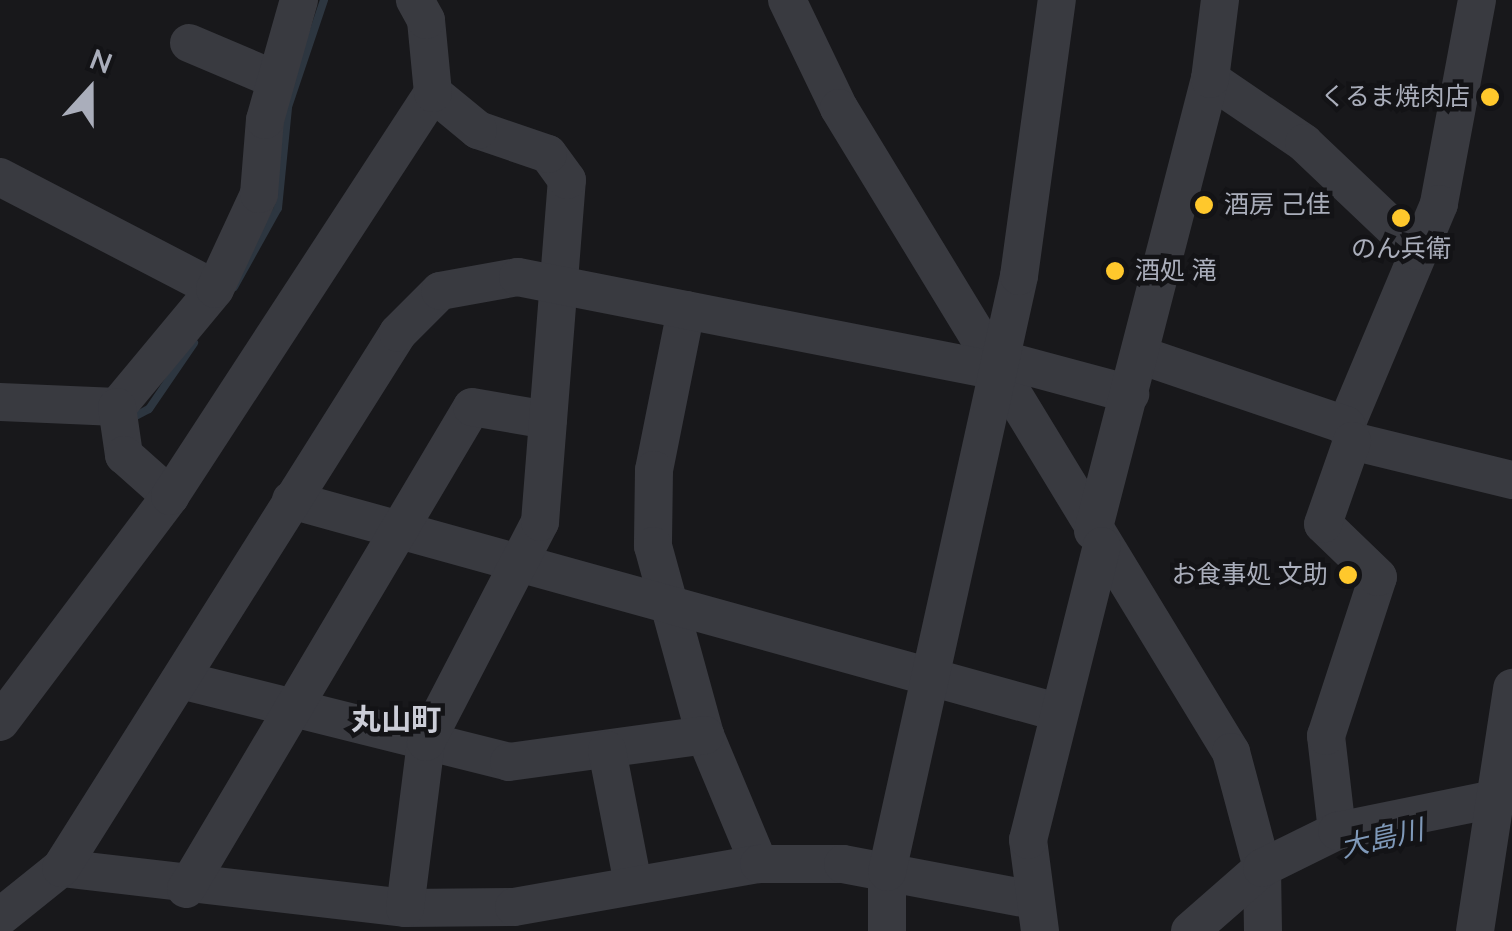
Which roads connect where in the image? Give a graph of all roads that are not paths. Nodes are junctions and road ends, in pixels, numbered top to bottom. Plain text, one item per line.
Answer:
1 (298, 0) edge
2 (415, 0) edge
3 (787, 0) edge
4 (1058, 0) edge
5 (1220, 0) edge
6 (1477, 0) edge
7 (189, 42) dead end
8 (274, 79) junction
9 (1210, 79) junction
10 (433, 93) junction
11 (0, 177) edge
12 (1418, 251) junction
13 (559, 283) junction
14 (215, 290) junction
15 (686, 310) junction
16 (1140, 355) junction
17 (998, 365) junction
18 (1130, 394) junction
19 (0, 402) edge
20 (118, 417) junction
21 (548, 420) junction
22 (1349, 433) junction
23 (1512, 480) edge
24 (170, 496) junction
25 (291, 500) junction
26 (395, 529) junction
27 (1098, 539) junction
28 (524, 566) junction
29 (672, 606) junction
30 (185, 681) junction
31 (928, 683) junction
32 (1512, 688) edge
33 (290, 710) junction
34 (1057, 712) junction
35 (0, 722) edge
36 (705, 735) junction
37 (426, 742) junction
38 (607, 750) junction
39 (1494, 799) junction
40 (1337, 831) junction
41 (1500, 858) edge
42 (760, 864) junction
43 (61, 868) junction
44 (1262, 868) junction
45 (887, 872) junction
46 (633, 884) junction
47 (186, 889) junction
48 (405, 908) junction
49 (1036, 915) edge
50 (0, 918) edge
51 (887, 931) edge
52 (1190, 931) edge
53 (1263, 931) edge
54 (1475, 931) edge

1 - 8 street
2 - 10 street
3 - 17 street
4 - 17 street
5 - 9 street
6 - 12 street
7 - 8 street
8 - 14 street
9 - 12 street
9 - 16 street
10 - 13 street
10 - 24 street
11 - 14 street
12 - 22 street
13 - 15 street
13 - 21 street
13 - 25 street
14 - 20 street
15 - 17 street
15 - 29 street
16 - 18 street
16 - 22 street
17 - 18 street
17 - 27 street
17 - 31 street
18 - 27 street
19 - 20 street
20 - 24 street
21 - 26 street
21 - 28 street
22 - 23 street
22 - 40 street
24 - 35 street
25 - 26 street
25 - 30 street
26 - 28 street
26 - 33 street
27 - 34 street
27 - 44 street
28 - 29 street
28 - 37 street
29 - 31 street
29 - 36 street
30 - 33 street
30 - 43 street
31 - 34 street
31 - 45 street
32 - 39 street
33 - 37 street
33 - 47 street
34 - 49 street
36 - 38 street
36 - 42 street
37 - 38 street
37 - 48 street
38 - 46 street
39 - 40 street
39 - 41 street
40 - 44 street
41 - 54 street
42 - 45 street
42 - 46 street
43 - 47 street
43 - 50 street
44 - 52 street
44 - 53 street
45 - 49 street
45 - 51 street
46 - 48 street
47 - 48 street

